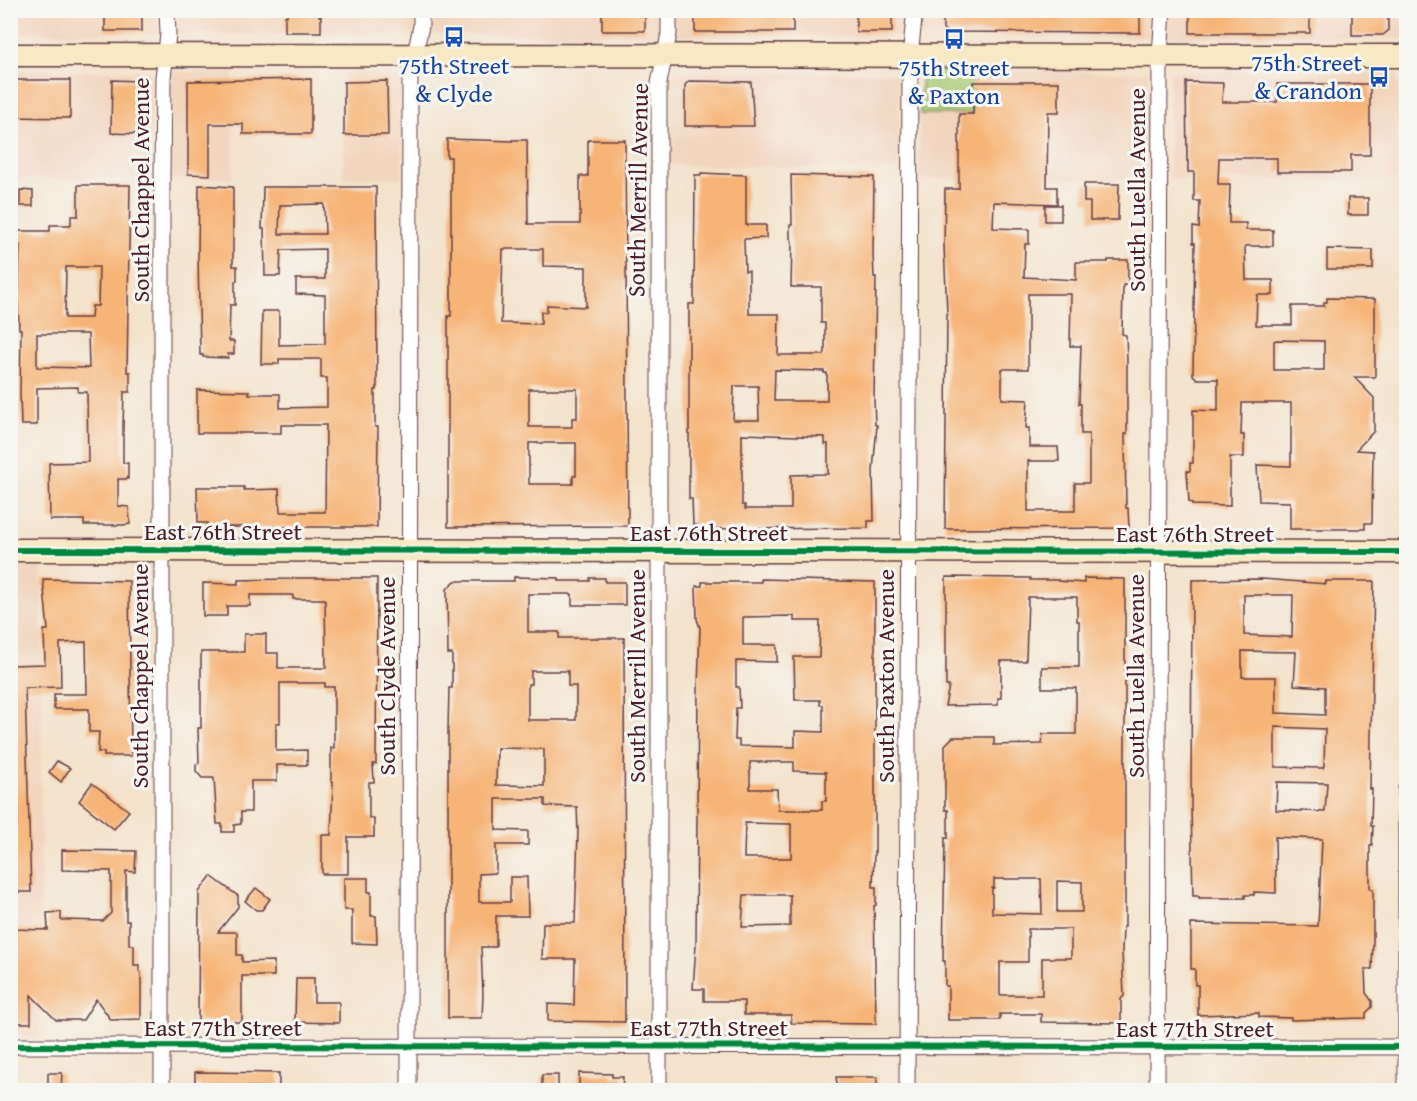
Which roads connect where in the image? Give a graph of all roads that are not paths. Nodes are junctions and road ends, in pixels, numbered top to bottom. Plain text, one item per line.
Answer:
1 (167, 10) edge
2 (421, 10) edge
3 (669, 10) edge
4 (915, 10) edge
5 (1163, 10) edge
6 (10, 55) edge
7 (165, 55) junction
8 (415, 55) junction
9 (665, 55) junction
10 (910, 56) junction
11 (1160, 56) junction
12 (1407, 56) edge
13 (10, 550) edge
14 (162, 550) junction
15 (410, 551) junction
16 (659, 551) junction
17 (909, 551) junction
18 (1158, 552) junction
19 (1407, 552) edge
20 (1407, 788) edge
21 (10, 1046) edge
22 (162, 1046) junction
23 (409, 1046) junction
24 (659, 1046) junction
25 (907, 1047) junction
26 (1157, 1047) junction
27 (1406, 1047) edge
28 (162, 1090) edge
29 (409, 1090) edge
30 (659, 1090) edge
31 (907, 1090) edge
32 (1157, 1090) edge
33 (1406, 1090) edge

1 - 7 street, South Chappel Avenue
2 - 8 street, South Clyde Avenue
3 - 9 street, South Merrill Avenue
4 - 10 street, South Paxton Avenue
5 - 11 street, South Luella Avenue
6 - 7 main road
7 - 8 main road
7 - 14 street, South Chappel Avenue
8 - 9 main road
8 - 15 street, South Clyde Avenue
9 - 10 main road
9 - 16 street, South Merrill Avenue
10 - 11 main road
10 - 17 street, South Paxton Avenue
11 - 12 main road
11 - 18 street, South Luella Avenue
13 - 14 main road, East 76th Street
14 - 15 main road, East 76th Street
14 - 22 street, South Chappel Avenue
15 - 16 main road, East 76th Street
15 - 23 street, South Clyde Avenue
16 - 17 main road, East 76th Street
16 - 24 street, South Merrill Avenue
17 - 18 main road, East 76th Street
17 - 25 street, South Paxton Avenue
18 - 19 main road, East 76th Street
18 - 26 street, South Luella Avenue
20 - 27 street
21 - 22 street, East 77th Street
22 - 23 street, East 77th Street
22 - 28 street, South Chappel Avenue
23 - 24 street, East 77th Street
23 - 29 street, South Clyde Avenue
24 - 25 street, East 77th Street
24 - 30 street, South Merrill Avenue
25 - 26 street, East 77th Street
25 - 31 street, South Paxton Avenue
26 - 27 street, East 77th Street
26 - 32 street, South Luella Avenue
27 - 33 street

